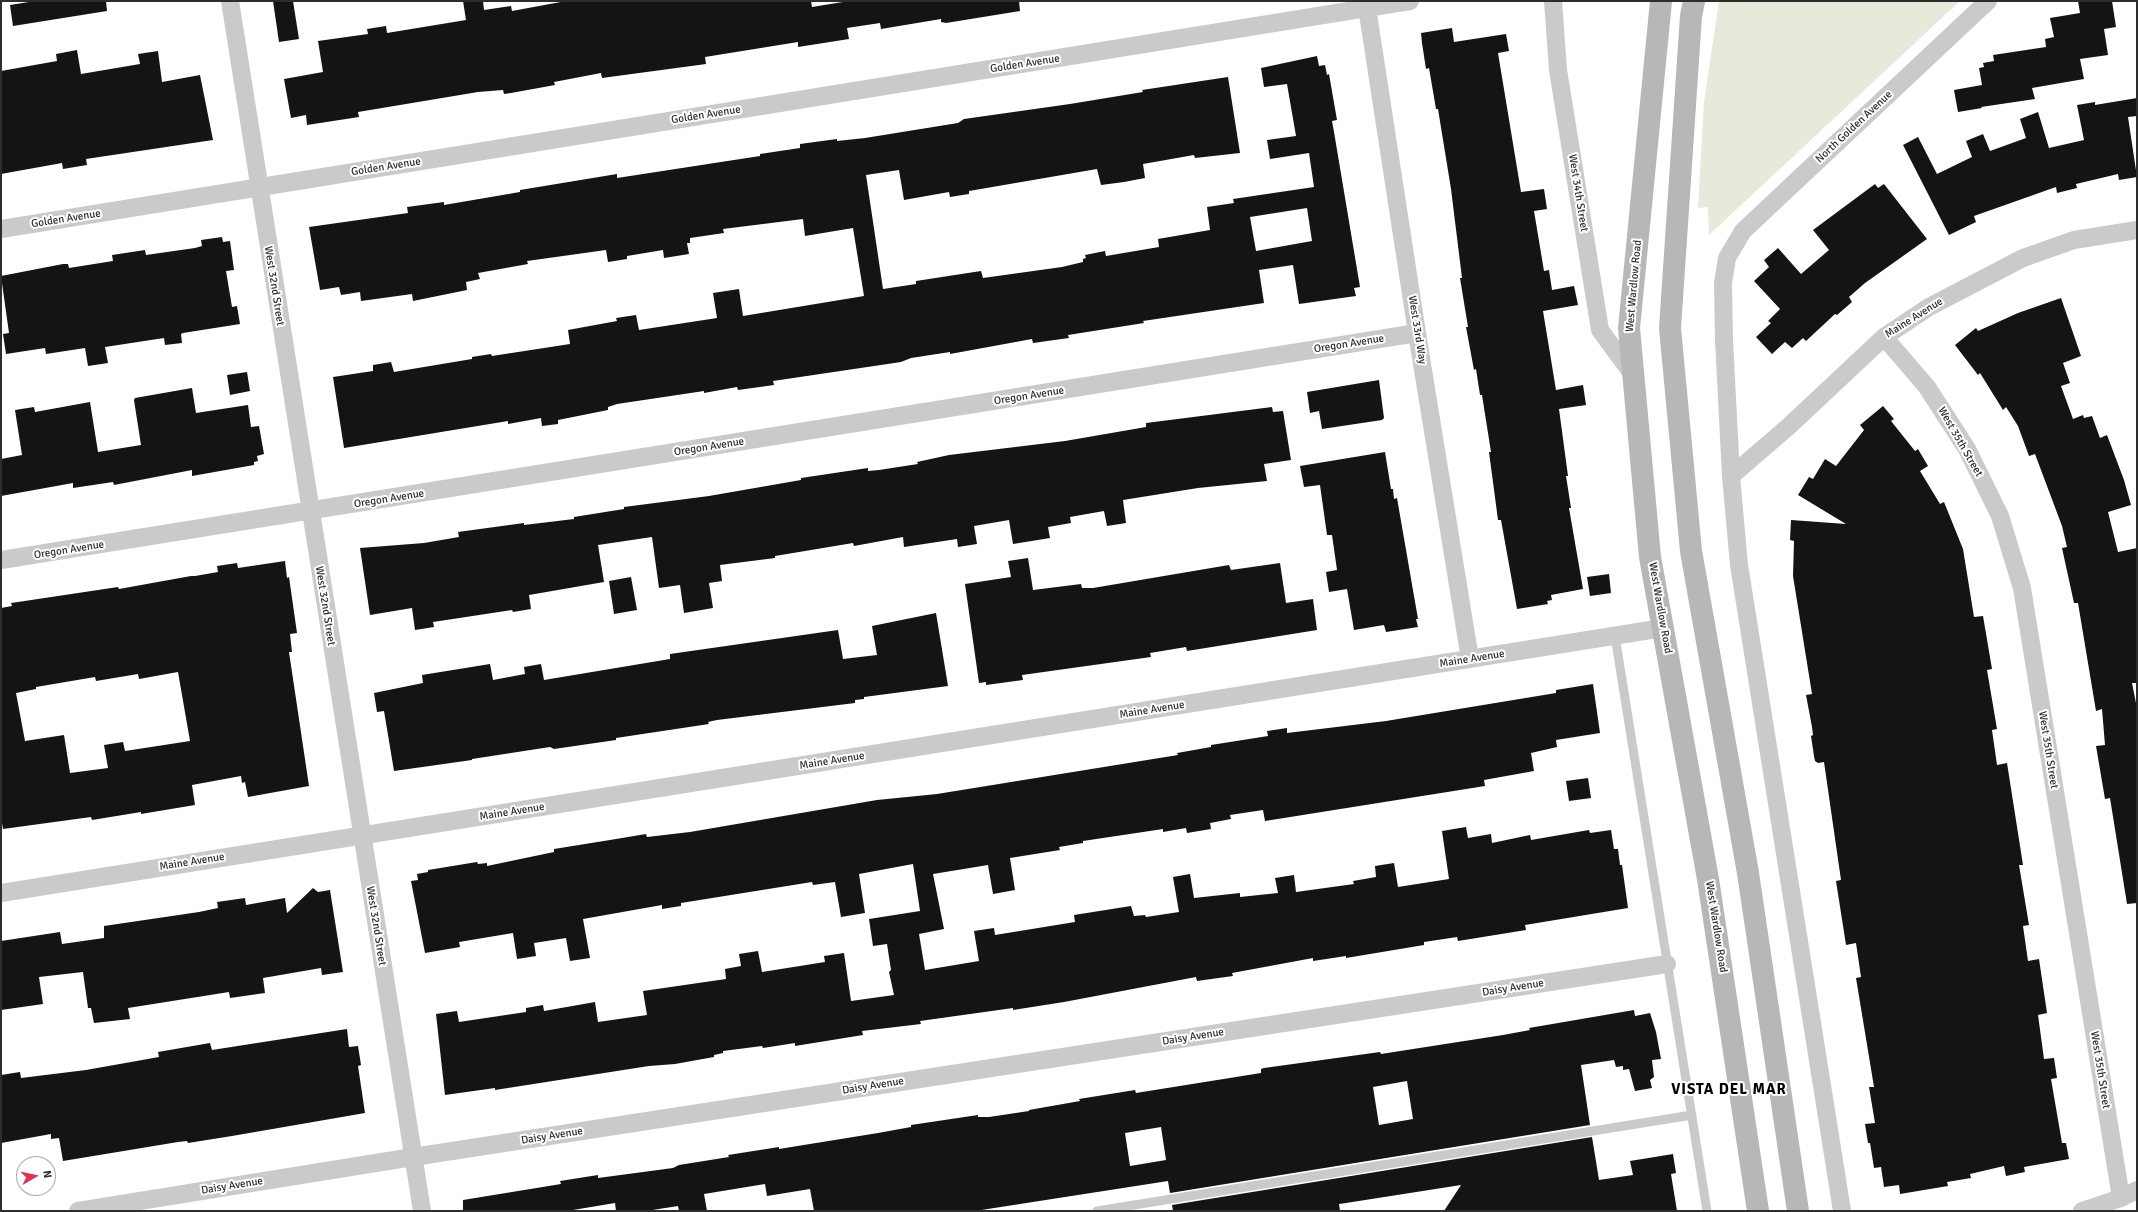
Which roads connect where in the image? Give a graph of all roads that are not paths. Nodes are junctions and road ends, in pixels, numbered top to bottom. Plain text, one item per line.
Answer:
1 (230, 1) edge
2 (1410, 1) edge
3 (1553, 1) edge
4 (1661, 1) edge
5 (1694, 1) edge
6 (1988, 1) edge
7 (1367, 5) edge
8 (258, 188) junction
9 (1, 229) edge
10 (2137, 230) edge
11 (1417, 333) junction
12 (1884, 337) junction
13 (1633, 375) junction
14 (1731, 476) junction
15 (310, 512) junction
16 (1, 560) edge
17 (1663, 628) junction
18 (1615, 636) junction
19 (1470, 659) junction
20 (362, 836) junction
21 (1, 892) edge
22 (1667, 964) junction
23 (1692, 1115) junction
24 (413, 1157) junction
25 (2137, 1190) edge
26 (2120, 1198) junction
27 (78, 1211) edge
28 (422, 1211) edge
29 (1097, 1211) edge
30 (1707, 1211) edge
31 (1758, 1211) edge
32 (1798, 1211) edge
33 (1842, 1211) edge
34 (2082, 1211) edge

1 - 8 street, West 32nd Street
2 - 7 street, Golden Avenue
3 - 13 street, West 34th Street
4 - 13 main road, West Wardlow Road
5 - 32 main road
6 - 14 street, North Golden Avenue
7 - 8 street, Golden Avenue
7 - 11 street, West 33rd Way
8 - 9 street, Golden Avenue
8 - 15 street, West 32nd Street
10 - 12 street, Maine Avenue
11 - 15 street, Oregon Avenue
11 - 19 street, West 33rd Way
12 - 14 street, Maine Avenue
12 - 26 street, West 35th Street
13 - 17 main road, West Wardlow Road
14 - 33 street
15 - 16 street, Oregon Avenue
15 - 20 street, West 32nd Street
17 - 18 street, Maine Avenue
17 - 31 main road, West Wardlow Road
18 - 19 street, Maine Avenue
18 - 22 lane
19 - 20 street, Maine Avenue
20 - 21 street, Maine Avenue
20 - 24 street, West 32nd Street
22 - 23 lane
22 - 24 street, Daisy Avenue
23 - 29 lane
23 - 30 lane
24 - 27 street, Daisy Avenue
24 - 28 street, West 32nd Street
25 - 26 street
26 - 34 street

